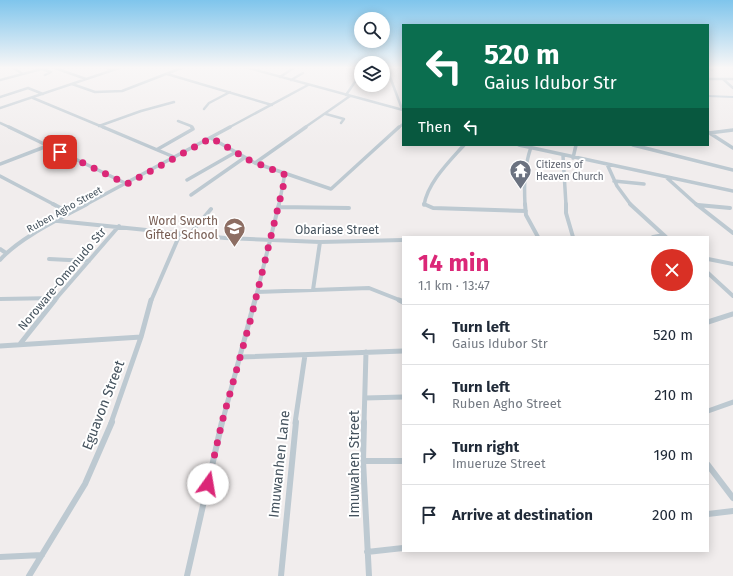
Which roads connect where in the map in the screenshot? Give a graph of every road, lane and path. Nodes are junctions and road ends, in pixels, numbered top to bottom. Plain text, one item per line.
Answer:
1 (10, 94) edge
2 (43, 94) edge
3 (226, 94) edge
4 (236, 94) edge
5 (292, 94) edge
6 (342, 94) edge
7 (398, 94) edge
8 (346, 95) joint
9 (350, 96) junction
10 (709, 96) edge
11 (0, 97) edge
12 (733, 97) edge
13 (33, 98) junction
14 (174, 102) dead end
15 (272, 105) junction
16 (402, 106) edge
17 (0, 108) edge
18 (204, 109) dead end
19 (402, 110) edge
20 (326, 114) junction
21 (178, 121) dead end
22 (0, 123) edge
23 (340, 123) dead end
24 (402, 125) edge
25 (99, 126) junction
26 (733, 130) edge
27 (709, 132) edge
28 (709, 133) edge
29 (709, 137) edge
30 (715, 137) junction
31 (211, 138) junction
32 (47, 146) junction
33 (463, 146) edge
34 (576, 146) edge
35 (638, 146) edge
36 (531, 147) edge
37 (733, 148) edge
38 (158, 149) junction
39 (236, 152) junction
40 (563, 156) junction
41 (174, 157) junction
42 (244, 158) junction
43 (573, 158) junction
44 (255, 163) junction
45 (0, 164) edge
46 (607, 164) junction
47 (733, 170) edge
48 (284, 174) junction
49 (0, 176) edge
50 (667, 177) junction
51 (187, 180) dead end
52 (614, 181) junction
53 (127, 184) junction
54 (644, 184) dead end
55 (733, 191) edge
56 (192, 195) dead end
57 (698, 205) junction
58 (278, 207) junction
59 (349, 208) dead end
60 (730, 208) dead end
61 (211, 209) dead end
62 (526, 211) junction
63 (70, 213) junction
64 (58, 221) junction
65 (119, 226) junction
66 (733, 233) edge
67 (180, 234) junction
68 (188, 235) junction
69 (537, 236) edge
70 (572, 236) edge
71 (665, 236) edge
72 (270, 239) junction
73 (402, 240) edge
74 (320, 242) junction
75 (0, 249) edge
76 (6, 253) junction
77 (49, 259) dead end
78 (709, 259) edge
79 (0, 260) edge
80 (89, 261) junction
81 (733, 264) edge
82 (709, 274) edge
83 (313, 290) junction
84 (257, 292) junction
85 (733, 296) edge
86 (57, 298) junction
87 (0, 299) edge
88 (402, 302) edge
89 (733, 314) edge
90 (709, 322) edge
91 (141, 337) junction
92 (20, 344) junction
93 (0, 346) edge
94 (402, 351) edge
95 (366, 352) junction
96 (305, 355) junction
97 (241, 358) junction
98 (402, 397) edge
99 (365, 398) junction
100 (733, 402) edge
101 (709, 411) edge
102 (363, 461) junction
103 (402, 461) edge
104 (709, 466) edge
105 (733, 498) edge
106 (733, 511) edge
107 (709, 514) edge
108 (402, 548) edge
109 (368, 552) junction
110 (42, 555) junction
111 (0, 557) edge
112 (29, 576) edge
113 (187, 576) edge
114 (281, 576) edge
115 (369, 576) edge

1 - 11 street
2 - 13 street
3 - 18 street
4 - 15 street
5 - 15 street, Ruben Agho Street
6 - 8 street
7 - 16 street
8 - 9 street
9 - 19 street
9 - 20 street
10 - 12 street
13 - 17 street
13 - 25 street
14 - 25 street
15 - 31 street, Ruben Agho Street
20 - 23 street
20 - 44 street
21 - 38 street
22 - 32 street
24 - 48 street
25 - 38 street
26 - 27 street
28 - 30 street
29 - 30 street
30 - 37 street
31 - 39 street
31 - 41 street, Ruben Agho Street
32 - 45 street
32 - 53 street
33 - 62 street
34 - 43 street
35 - 47 street
36 - 40 street
36 - 62 street
38 - 41 street
39 - 42 street
39 - 51 street
40 - 43 street
40 - 70 street
41 - 53 street, Ruben Agho Street
42 - 44 street
42 - 56 street
43 - 46 street
44 - 48 street
46 - 50 street
46 - 52 street
48 - 58 street
49 - 63 street
50 - 55 street
50 - 57 street
52 - 54 street
52 - 71 street
53 - 63 street, Ruben Agho Street
57 - 60 street
57 - 66 street
58 - 59 street
58 - 72 street
61 - 68 street
62 - 69 street
63 - 64 street, Ruben Agho Street
64 - 65 street, Obariase Street
64 - 76 street, Ruben Agho Street
65 - 67 street, Obariase Street
65 - 80 street, Noroware-Omonudo Str
67 - 68 street, Obariase Street
67 - 91 street, Eguavon Street
68 - 72 street, Obariase Street
72 - 74 street, Obariase Street
72 - 84 street
73 - 74 street, Obariase Street
74 - 83 street
75 - 76 street
76 - 79 street, Ruben Agho Street
77 - 80 street
78 - 81 street
80 - 86 street, Noroware-Omonudo Str
82 - 85 street
83 - 84 street
83 - 88 street
84 - 97 street
86 - 87 street
86 - 92 street, Noroware-Omonudo Str
89 - 90 street
91 - 92 street
91 - 110 street, Eguavon Street
92 - 93 street
94 - 95 street
95 - 96 street
95 - 99 street, Imuwahen Street
96 - 97 street
96 - 114 street, Imuwanhen Lane
97 - 113 street
98 - 99 street
99 - 102 street, Imuwahen Street
100 - 101 street
102 - 103 street
102 - 109 street, Imuwahen Street
104 - 105 street
106 - 107 street
108 - 109 street
109 - 115 street, Imuwahen Street
110 - 111 street
110 - 112 street, Eguavon Street

